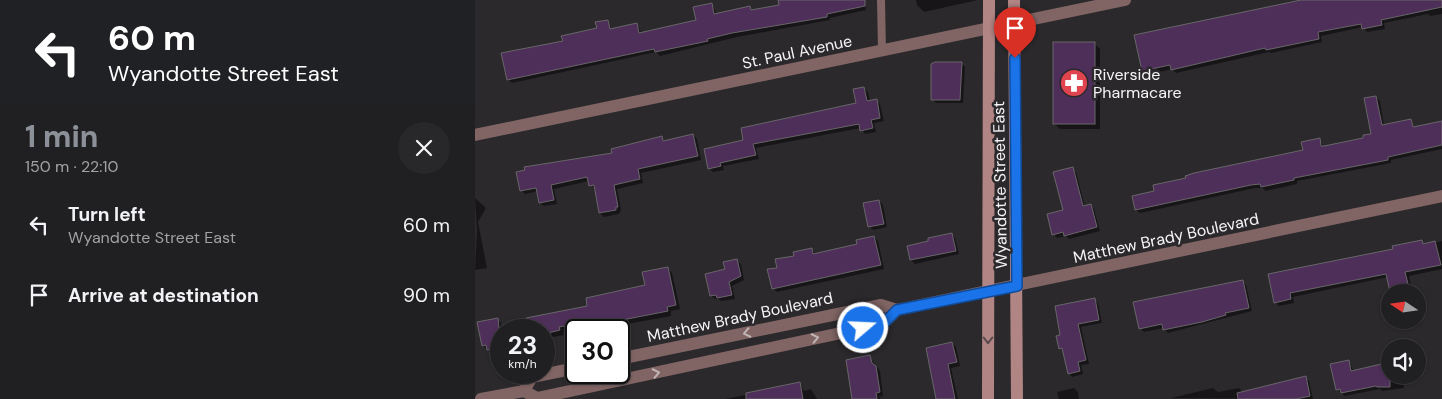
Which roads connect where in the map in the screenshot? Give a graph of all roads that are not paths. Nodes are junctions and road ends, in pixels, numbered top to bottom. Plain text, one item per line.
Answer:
1 (881, 0) edge
2 (989, 0) edge
3 (1014, 0) edge
4 (1117, 1) edge
5 (1014, 23) junction
6 (989, 29) junction
7 (882, 50) junction
8 (475, 136) edge
9 (1442, 196) edge
10 (1017, 286) junction
11 (988, 292) junction
12 (897, 310) junction
13 (630, 357) edge
14 (565, 370) edge
15 (524, 391) junction
16 (481, 399) edge
17 (988, 399) edge
18 (1017, 399) edge

1 - 7 lane
2 - 6 main road, Wyandotte Street East
3 - 5 main road, Wyandotte Street East
4 - 5 street, St. Paul Avenue
5 - 6 street, St. Paul Avenue
5 - 10 main road, Wyandotte Street East
6 - 7 street, St. Paul Avenue
6 - 11 main road, Wyandotte Street East
7 - 8 street, St. Paul Avenue
9 - 10 street, Matthew Brady Boulevard
10 - 11 street, Matthew Brady Boulevard
10 - 18 main road, Wyandotte Street East
11 - 12 street, Matthew Brady Boulevard
11 -> 17 main road, Wyandotte Street East
12 -> 13 street, Matthew Brady Boulevard
15 -> 12 street, Matthew Brady Boulevard
14 - 15 street
15 - 16 street, Matthew Brady Boulevard

